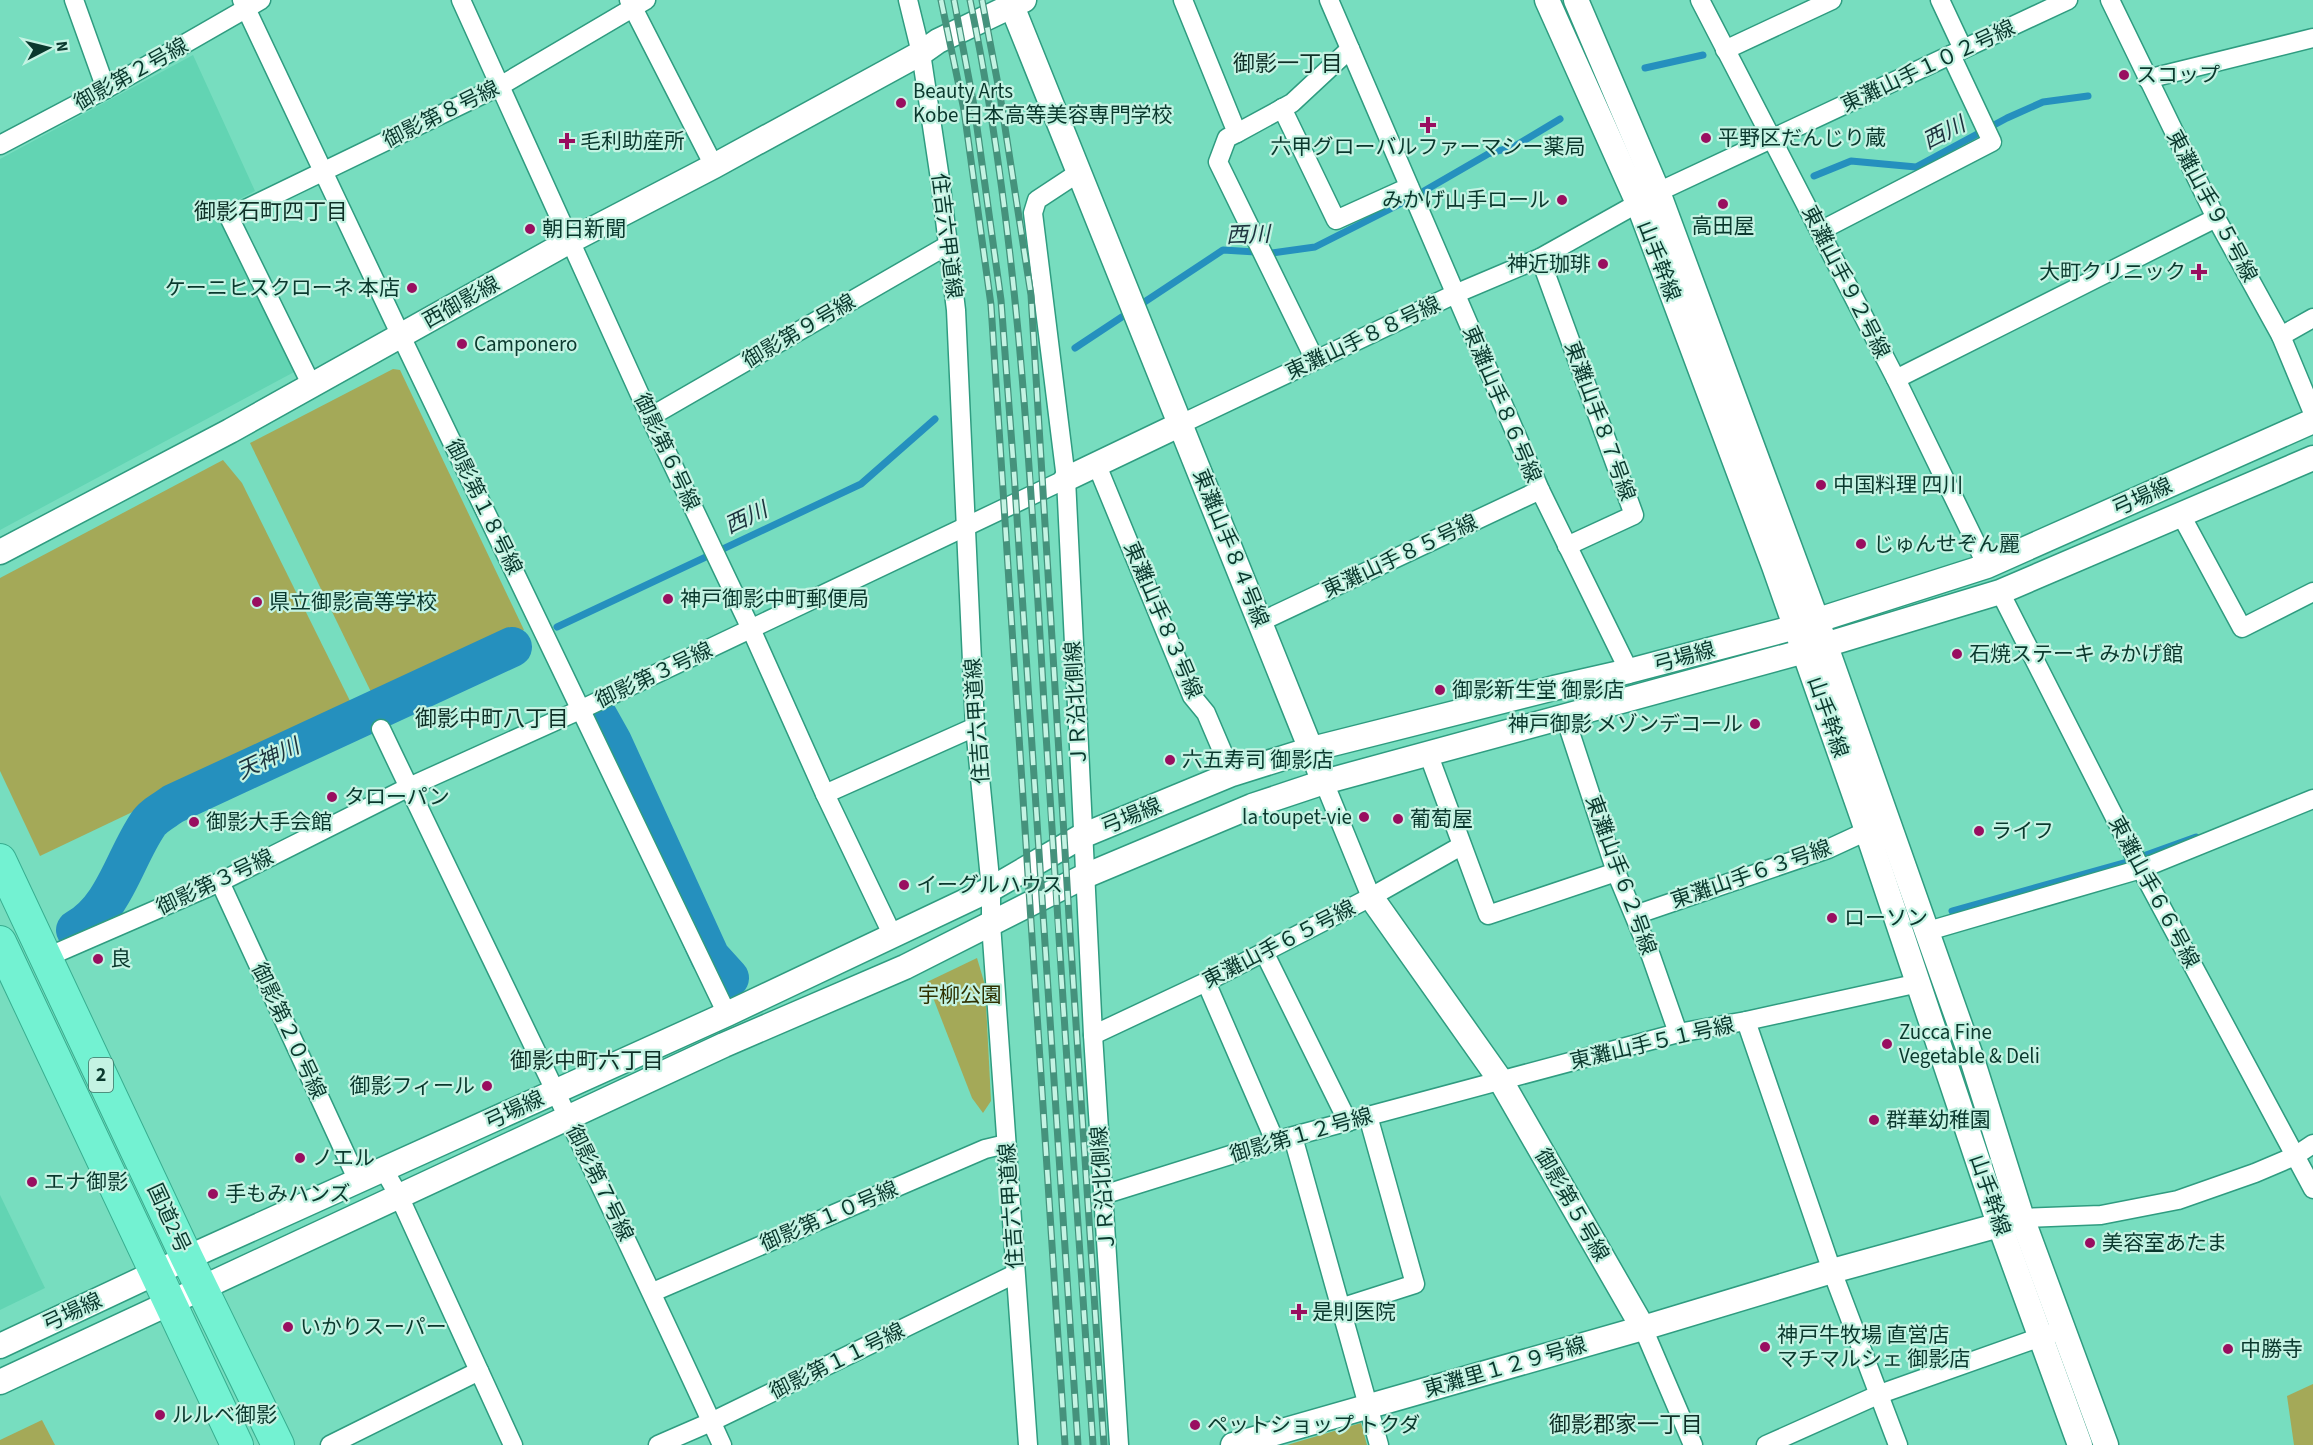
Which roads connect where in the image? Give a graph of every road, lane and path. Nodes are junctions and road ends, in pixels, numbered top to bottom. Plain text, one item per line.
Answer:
1 (74, 0) edge
2 (461, 0) edge
3 (908, 0) edge
4 (1183, 0) edge
5 (1329, 0) edge
6 (1547, 0) edge
7 (1576, 0) edge
8 (1700, 0) edge
9 (1832, 0) edge
10 (1940, 0) edge
11 (2068, 0) edge
12 (2110, 0) edge
13 (636, 2) edge
14 (1015, 2) edge
15 (250, 3) edge
16 (2313, 38) edge
17 (1350, 49) junction
18 (1725, 50) junction
19 (921, 52) junction
20 (1957, 52) junction
21 (2147, 79) junction
22 (500, 86) junction
23 (106, 89) junction
24 (1282, 108) junction
25 (1237, 133) junction
26 (1772, 139) junction
27 (0, 145) edge
28 (714, 166) junction
29 (322, 172) junction
30 (1078, 173) junction
31 (1409, 187) junction
32 (1648, 198) junction
33 (2216, 218) junction
34 (1820, 231) junction
35 (570, 241) junction
36 (948, 245) junction
37 (1540, 258) junction
38 (1455, 294) junction
39 (2313, 318) edge
40 (401, 336) junction
41 (2282, 336) junction
42 (1315, 360) junction
43 (1896, 379) junction
44 (312, 386) junction
45 (2313, 412) edge
46 (650, 417) junction
47 (2313, 421) edge
48 (1181, 424) junction
49 (2313, 458) edge
50 (1096, 463) junction
51 (1066, 479) junction
52 (1540, 490) junction
53 (2181, 515) junction
54 (968, 525) junction
55 (1567, 546) junction
56 (0, 552) edge
57 (1987, 566) junction
58 (2000, 592) junction
59 (2313, 592) edge
60 (1260, 622) junction
61 (1806, 624) junction
62 (751, 629) junction
63 (1815, 648) junction
64 (1629, 671) junction
65 (582, 709) junction
66 (1565, 717) junction
67 (975, 727) junction
68 (381, 729) dead end
69 (1312, 749) junction
70 (1428, 753) junction
71 (1232, 774) junction
72 (1324, 782) junction
73 (408, 787) junction
74 (825, 794) junction
75 (2313, 799) edge
76 (1867, 831) junction
77 (1082, 836) junction
78 (1461, 846) junction
79 (0, 860) edge
80 (2141, 869) junction
81 (1616, 872) junction
82 (1085, 876) junction
83 (220, 882) junction
84 (991, 889) junction
85 (1371, 897) junction
86 (1635, 915) junction
87 (991, 924) junction
88 (1928, 931) junction
89 (892, 934) junction
90 (0, 942) edge
91 (1264, 952) junction
92 (45, 958) junction
93 (8, 979) edge
94 (1206, 982) junction
95 (1919, 983) junction
96 (728, 1014) junction
97 (1746, 1021) junction
98 (1678, 1034) junction
99 (1093, 1035) junction
100 (1501, 1081) junction
101 (557, 1091) junction
102 (1368, 1116) junction
103 (568, 1117) junction
104 (1348, 1122) junction
105 (1284, 1139) junction
106 (1006, 1144) junction
107 (2313, 1144) edge
108 (2295, 1156) junction
109 (384, 1170) junction
110 (358, 1181) junction
111 (2313, 1189) edge
112 (1103, 1195) junction
113 (399, 1196) junction
114 (2011, 1222) junction
115 (187, 1258) junction
116 (1832, 1271) junction
117 (157, 1272) junction
118 (1015, 1274) junction
119 (203, 1289) junction
120 (653, 1292) junction
121 (172, 1303) junction
122 (1340, 1308) junction
123 (1643, 1328) junction
124 (2051, 1333) junction
125 (0, 1346) edge
126 (479, 1371) junction
127 (0, 1382) edge
128 (1880, 1394) junction
129 (1367, 1407) junction
130 (711, 1422) junction
131 (237, 1445) edge
132 (278, 1445) edge
133 (330, 1445) edge
134 (513, 1445) edge
135 (658, 1445) edge
136 (722, 1445) edge
137 (1028, 1445) edge
138 (1119, 1445) edge
139 (1233, 1445) edge
140 (1379, 1445) edge
141 (1693, 1445) edge
142 (1766, 1445) edge
143 (1898, 1445) edge
144 (2080, 1445) edge
145 (2106, 1445) edge

1 - 23 street
2 - 22 street, 御影第６号線
3 - 19 street, 住吉六甲道線
4 - 25 street
5 - 17 street, 東灘山手８６号線
6 - 32 street, 山手幹線
7 - 32 street, 山手幹線
8 - 18 street, 東灘山手９２号線
9 - 18 street
10 - 20 street
11 - 20 street, 東灘山手１０２号線
12 - 21 street, 東灘山手９５号線
13 - 22 street, 御影第８号線
13 - 28 street
14 - 19 street, 西御影線
14 - 30 street
15 - 23 street, 御影第２号線
15 - 29 street, 御影第１８号線
16 - 21 street
17 - 24 street
17 - 31 street, 東灘山手８６号線
18 - 26 street, 東灘山手９２号線
19 - 28 street, 西御影線
19 - 36 street, 住吉六甲道線
20 - 26 street, 東灘山手１０２号線
20 - 34 street
21 - 33 street, 東灘山手９５号線
22 - 29 street, 御影第８号線
22 - 35 street, 御影第６号線
23 - 27 street, 御影第２号線
24 - 25 street
24 - 31 street
25 - 42 street
26 - 32 street, 東灘山手１０２号線
26 - 34 street, 東灘山手９２号線
28 - 35 street, 西御影線
29 - 40 street, 御影第１８号線
29 - 44 street, 御影第８号線
30 - 48 street, 東灘山手８４号線
30 - 51 street, ＪＲ沿北側線
31 - 38 street, 東灘山手８６号線
32 - 37 street, 東灘山手８８号線
32 - 61 street, 山手幹線
33 - 41 street, 東灘山手９５号線
33 - 43 street
34 - 43 street, 東灘山手９２号線
35 - 40 street, 西御影線
35 - 46 street, 御影第６号線
36 - 46 street, 御影第９号線
36 - 54 street, 住吉六甲道線
37 - 38 street, 東灘山手８８号線
37 - 55 street, 東灘山手８７号線
38 - 42 street, 東灘山手８８号線
38 - 52 street, 東灘山手８６号線
39 - 41 street
40 - 44 street, 西御影線
40 - 65 street, 御影第１８号線
41 - 45 street, 東灘山手９５号線
42 - 48 street, 東灘山手８８号線
43 - 57 street, 東灘山手９２号線
44 - 56 street, 西御影線
46 - 62 street, 御影第６号線
47 - 57 street, 弓場線
48 - 50 street, 東灘山手８８号線
48 - 60 street, 東灘山手８４号線
49 - 53 street, 弓場線
50 - 51 street, 東灘山手８８号線
50 - 71 street, 東灘山手８３号線
51 - 54 street, 御影第３号線
51 - 77 street, ＪＲ沿北側線
52 - 55 street, 東灘山手８６号線
52 - 60 street, 東灘山手８５号線
53 - 58 street, 弓場線
53 - 59 street
54 - 62 street, 御影第３号線
54 - 67 street, 住吉六甲道線
55 - 64 street, 東灘山手８６号線
57 - 61 street, 弓場線
58 - 63 street, 弓場線
58 - 80 street, 東灘山手６６号線
60 - 69 street, 東灘山手８４号線
61 - 63 street, 山手幹線
61 - 64 street, 弓場線
62 - 65 street, 御影第３号線
62 - 74 street, 御影第６号線
63 - 66 street, 弓場線
63 - 76 street, 山手幹線
63 - 88 street, 山手幹線
64 - 69 street, 弓場線
65 - 73 street, 御影第３号線
65 - 96 street, 御影第１８号線
66 - 70 street, 弓場線
66 - 81 street, 東灘山手６２号線
67 - 74 street
67 - 84 street, 住吉六甲道線
68 - 73 street, 御影第７号線
69 - 71 street, 弓場線
69 - 72 street, 東灘山手８４号線
70 - 72 street, 弓場線
70 - 78 street
71 - 77 street, 弓場線
72 - 82 street, 弓場線
72 - 85 street
73 - 83 street, 御影第３号線
73 - 101 street, 御影第７号線
74 - 89 street, 御影第６号線
75 - 80 street
76 - 86 street, 東灘山手６３号線
76 - 95 street, 山手幹線
77 - 82 street, ＪＲ沿北側線
77 - 84 street, 弓場線
78 - 81 street
78 - 85 street, 東灘山手６５号線
79 - 92 highway, 国道2号 / 2
80 - 88 street
80 - 108 street, 東灘山手６６号線
81 - 86 street, 東灘山手６２号線
82 - 87 street, 弓場線
82 - 99 street, ＪＲ沿北側線
83 - 92 street, 御影第３号線
83 - 110 street, 御影第２０号線
84 - 87 street, 住吉六甲道線
84 - 89 street, 弓場線
85 - 91 street, 東灘山手６５号線
85 - 100 street
86 - 98 street, 東灘山手６２号線
87 - 103 street, 弓場線
87 - 106 street, 住吉六甲道線
88 - 114 street, 山手幹線
89 - 96 street, 弓場線
90 - 93 highway, 国道2号 / 2
91 - 94 street, 東灘山手６５号線
91 - 104 street
92 - 93 street
92 - 115 highway, 国道2号 / 2
93 - 117 highway, 国道2号 / 2
94 - 99 street, 東灘山手６５号線
94 - 105 street
95 - 97 street
95 - 114 street, 山手幹線
96 - 101 street, 弓場線
97 - 98 street, 東灘山手５１号線
97 - 116 street, 東灘山手５１号線
98 - 100 street, 東灘山手５１号線
99 - 112 street, ＪＲ沿北側線
100 - 102 street, 御影第１２号線
100 - 123 street, 御影第５号線
101 - 103 street, 御影第７号線
101 - 109 street, 弓場線
102 - 104 street, 御影第１２号線
102 - 122 street
103 - 113 street, 弓場線
103 - 120 street, 御影第７号線
104 - 105 street, 御影第１２号線
105 - 112 street, 御影第１２号線
105 - 122 street
106 - 118 street, 住吉六甲道線
106 - 120 street, 御影第１０号線
107 - 108 street
108 - 111 street, 東灘山手６６号線
108 - 114 street
109 - 110 street, 弓場線
109 - 113 street
110 - 115 street, 弓場線
112 - 138 street, ＪＲ沿北側線
113 - 119 street, 弓場線
113 - 126 street
114 - 116 street
114 - 124 street, 山手幹線
115 - 117 street, 弓場線
115 - 119 highway, 国道2号 / 2
116 - 123 street
116 - 128 street, 東灘山手５１号線
117 - 121 highway, 国道2号 / 2
117 - 125 street, 弓場線
118 - 130 street, 御影第１１号線
118 - 137 street, 住吉六甲道線
119 - 121 street, 弓場線
119 - 132 highway, 国道2号 / 2
120 - 130 street, 御影第７号線
121 - 127 street, 弓場線
121 - 131 highway, 国道2号 / 2
122 - 129 street
123 - 129 street, 東灘里１２９号線
123 - 141 street
124 - 128 street
124 - 144 street, 山手幹線
124 - 145 street, 山手幹線
126 - 133 street
126 - 134 street
128 - 142 street
128 - 143 street, 東灘山手５１号線
129 - 139 street, 東灘里１２９号線
129 - 140 street
130 - 135 street, 御影第１１号線
130 - 136 street, 御影第７号線

